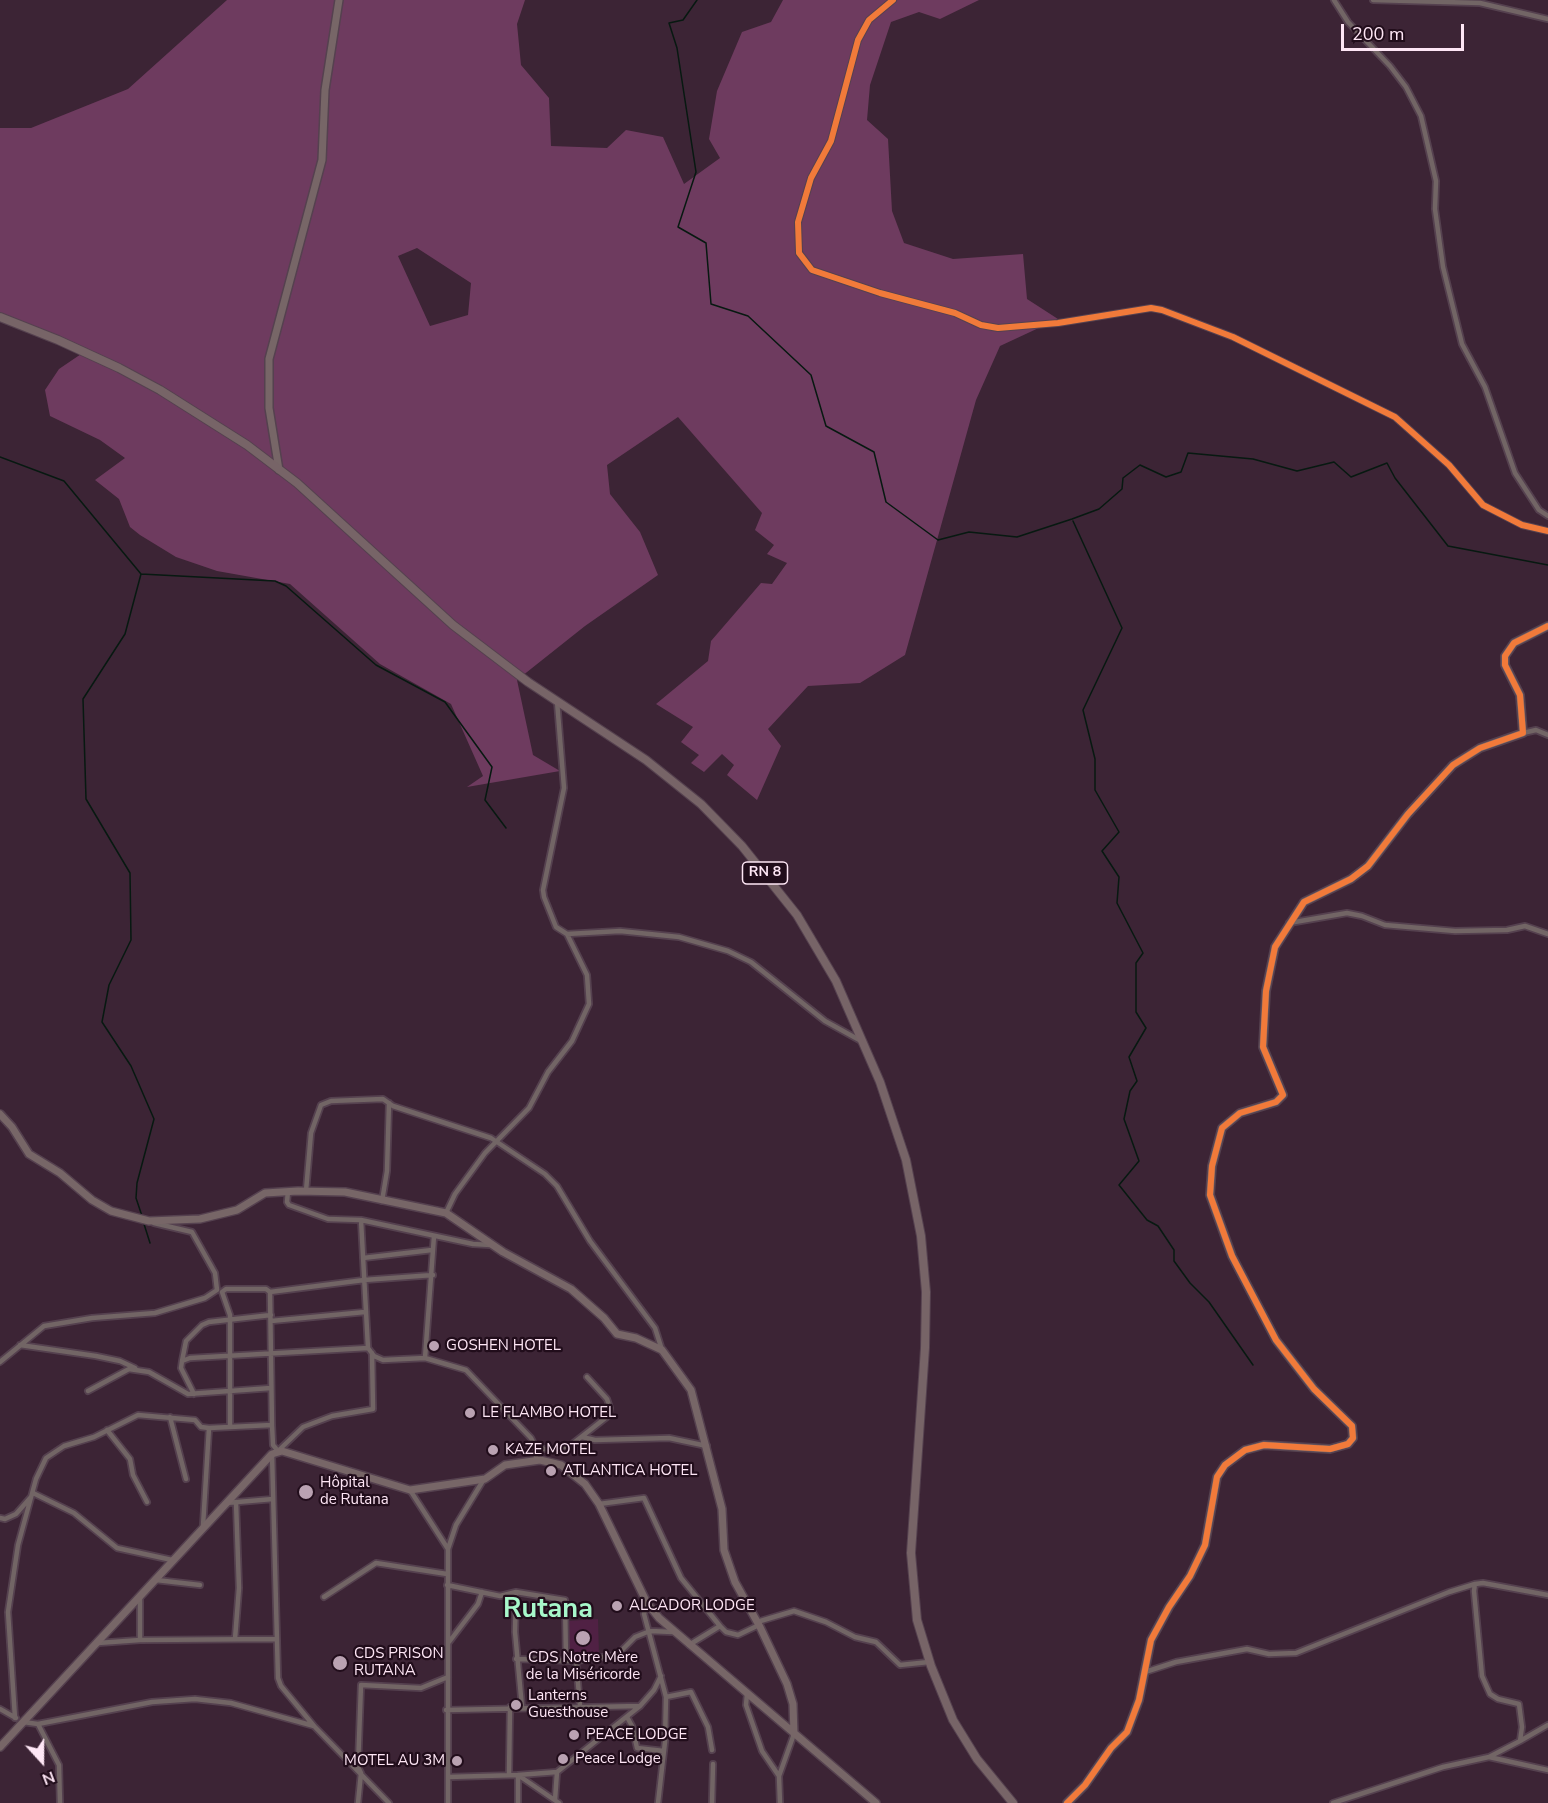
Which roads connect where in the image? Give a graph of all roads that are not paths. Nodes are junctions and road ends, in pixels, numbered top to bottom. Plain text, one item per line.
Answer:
1 (339, 0) edge
2 (893, 0) edge
3 (1334, 0) edge
4 (1373, 0) edge
5 (1548, 19) edge
6 (0, 317) edge
7 (279, 470) junction
8 (1548, 516) edge
9 (1548, 531) edge
10 (1548, 626) edge
11 (557, 701) junction
12 (1522, 733) junction
13 (1548, 735) edge
14 (1289, 923) junction
15 (567, 934) junction
16 (1548, 934) edge
17 (864, 1043) junction
18 (389, 1103) junction
19 (0, 1114) edge
20 (495, 1141) junction
21 (288, 1191) junction
22 (306, 1191) junction
23 (382, 1201) junction
24 (446, 1213) junction
25 (361, 1220) junction
26 (149, 1221) junction
27 (434, 1236) junction
28 (494, 1245) junction
29 (432, 1250) junction
30 (363, 1258) junction
31 (433, 1275) junction
32 (364, 1280) junction
33 (270, 1292) junction
34 (365, 1312) junction
35 (271, 1318) junction
36 (230, 1321) junction
37 (20, 1345) junction
38 (368, 1348) junction
39 (662, 1350) junction
40 (271, 1352) junction
41 (372, 1353) junction
42 (229, 1355) junction
43 (425, 1358) junction
44 (182, 1360) junction
45 (0, 1362) edge
46 (138, 1369) junction
47 (588, 1377) dead end
48 (271, 1388) junction
49 (88, 1391) dead end
50 (230, 1391) junction
51 (194, 1394) junction
52 (170, 1417) junction
53 (272, 1425) junction
54 (230, 1427) junction
55 (209, 1428) junction
56 (107, 1430) junction
57 (582, 1437) junction
58 (707, 1446) junction
59 (536, 1448) junction
60 (275, 1452) junction
61 (536, 1460) junction
62 (186, 1479) dead end
63 (484, 1479) junction
64 (410, 1490) junction
65 (33, 1494) junction
66 (273, 1499) junction
67 (147, 1502) dead end
68 (236, 1502) junction
69 (224, 1503) junction
70 (598, 1504) junction
71 (0, 1518) edge
72 (203, 1526) junction
73 (448, 1549) junction
74 (172, 1560) junction
75 (447, 1574) junction
76 (154, 1580) junction
77 (1475, 1584) junction
78 (200, 1585) dead end
79 (447, 1586) junction
80 (482, 1592) junction
81 (516, 1592) junction
82 (140, 1594) junction
83 (1548, 1595) edge
84 (324, 1596) dead end
85 (647, 1603) junction
86 (758, 1623) junction
87 (720, 1626) junction
88 (650, 1631) junction
89 (673, 1632) junction
90 (277, 1639) junction
91 (140, 1640) junction
92 (235, 1640) junction
93 (449, 1642) junction
94 (95, 1643) junction
95 (689, 1645) junction
96 (516, 1659) junction
97 (566, 1660) junction
98 (576, 1661) junction
99 (929, 1662) junction
100 (1145, 1672) junction
101 (661, 1676) junction
102 (448, 1677) junction
103 (747, 1694) junction
104 (666, 1697) junction
105 (580, 1706) junction
106 (640, 1706) junction
107 (510, 1707) junction
108 (522, 1707) junction
109 (0, 1709) edge
110 (446, 1710) junction
111 (627, 1717) junction
112 (19, 1720) junction
113 (38, 1724) junction
114 (1548, 1725) edge
115 (314, 1726) junction
116 (794, 1734) junction
117 (1520, 1741) junction
118 (0, 1747) edge
119 (664, 1750) junction
120 (712, 1750) dead end
121 (1490, 1757) junction
122 (713, 1764) dead end
123 (1548, 1770) edge
124 (557, 1772) junction
125 (361, 1773) junction
126 (509, 1775) junction
127 (518, 1775) junction
128 (779, 1776) junction
129 (448, 1777) junction
130 (557, 1801) edge
131 (60, 1803) edge
132 (358, 1803) edge
133 (389, 1803) edge
134 (448, 1803) edge
135 (518, 1803) edge
136 (658, 1803) edge
137 (712, 1803) edge
138 (780, 1803) edge
139 (876, 1803) edge
140 (1013, 1803) edge
141 (1067, 1803) edge
142 (1333, 1803) edge

1 - 7 street
2 - 9 street
3 - 8 street
4 - 5 street
6 - 7 main road, RN 8
7 - 11 main road, RN 8
10 - 12 street
11 - 15 street
11 - 17 main road, RN 8
12 - 13 street
12 - 14 street
14 - 16 street
14 - 100 street
15 - 17 street
15 - 20 street
17 - 99 main road, RN 8
18 - 20 street
18 - 22 street
18 - 23 street
19 - 26 street
20 - 24 street
20 - 39 street
21 - 22 street
21 - 25 street
21 - 26 street
22 - 23 street
23 - 24 street
24 - 28 street
25 - 27 street
25 - 30 street
26 - 37 street
27 - 28 street
27 - 29 street
28 - 39 street
29 - 30 street
29 - 31 street
30 - 32 street
31 - 32 street
31 - 43 street
32 - 33 street
32 - 34 street
33 - 35 street
33 - 36 street
34 - 35 street
34 - 38 street
35 - 36 street
35 - 40 street
36 - 42 street
36 - 44 street
37 - 45 street
37 - 46 street
38 - 40 street
38 - 41 street
39 - 58 street
40 - 42 street
40 - 48 street
41 - 43 street
41 - 60 street
42 - 44 street
42 - 50 street
43 - 59 street
44 - 51 street
46 - 49 street
46 - 51 street
47 - 57 street
48 - 50 street
48 - 53 street
50 - 51 street
50 - 54 street
52 - 55 street
52 - 56 street
52 - 62 street
53 - 54 street
53 - 60 street
54 - 55 street
55 - 72 street
56 - 65 street
56 - 67 street
57 - 58 street
57 - 59 street
58 - 86 street
59 - 61 street
60 - 64 street
60 - 66 street
60 - 69 street
61 - 63 street
61 - 70 street
63 - 64 street
63 - 73 street
64 - 73 street
65 - 71 street
65 - 74 street
65 - 112 street
66 - 68 street
66 - 90 street
68 - 69 street
68 - 92 street
69 - 72 street
70 - 85 street
70 - 87 street
72 - 74 street
73 - 75 street
74 - 76 street
75 - 79 street
75 - 84 street
76 - 78 street
76 - 82 street
77 - 83 street
77 - 100 street
77 - 117 street
79 - 80 street
79 - 93 street
80 - 81 street
80 - 93 street
81 - 96 street
81 - 97 street
82 - 91 street
82 - 94 street
85 - 88 street
85 - 89 street
86 - 87 street
86 - 99 street
86 - 116 street
87 - 95 street
88 - 89 street
88 - 98 street
88 - 101 street
89 - 95 street
90 - 92 street
90 - 115 street
91 - 92 street
91 - 94 street
93 - 102 street
94 - 112 street
95 - 103 street
96 - 97 street
96 - 108 street
97 - 98 street
98 - 105 street
99 - 140 main road, RN 8
100 - 141 street
101 - 104 street
101 - 106 street
102 - 110 street
102 - 125 street
103 - 116 street
103 - 128 street
104 - 119 street
104 - 120 street
105 - 106 street
105 - 108 street
106 - 111 street
107 - 108 street
107 - 110 street
107 - 126 street
109 - 112 street
110 - 129 street
111 - 119 street
111 - 124 street
112 - 113 street
112 - 118 street
113 - 115 street
113 - 131 street
114 - 117 street
115 - 125 street
116 - 128 street
116 - 139 street
117 - 121 street
119 - 136 street
121 - 123 street
121 - 142 street
122 - 137 street
124 - 127 street
124 - 130 street
125 - 132 street
125 - 133 street
126 - 127 street
126 - 129 street
127 - 130 street
127 - 135 street
128 - 138 street
129 - 134 street

